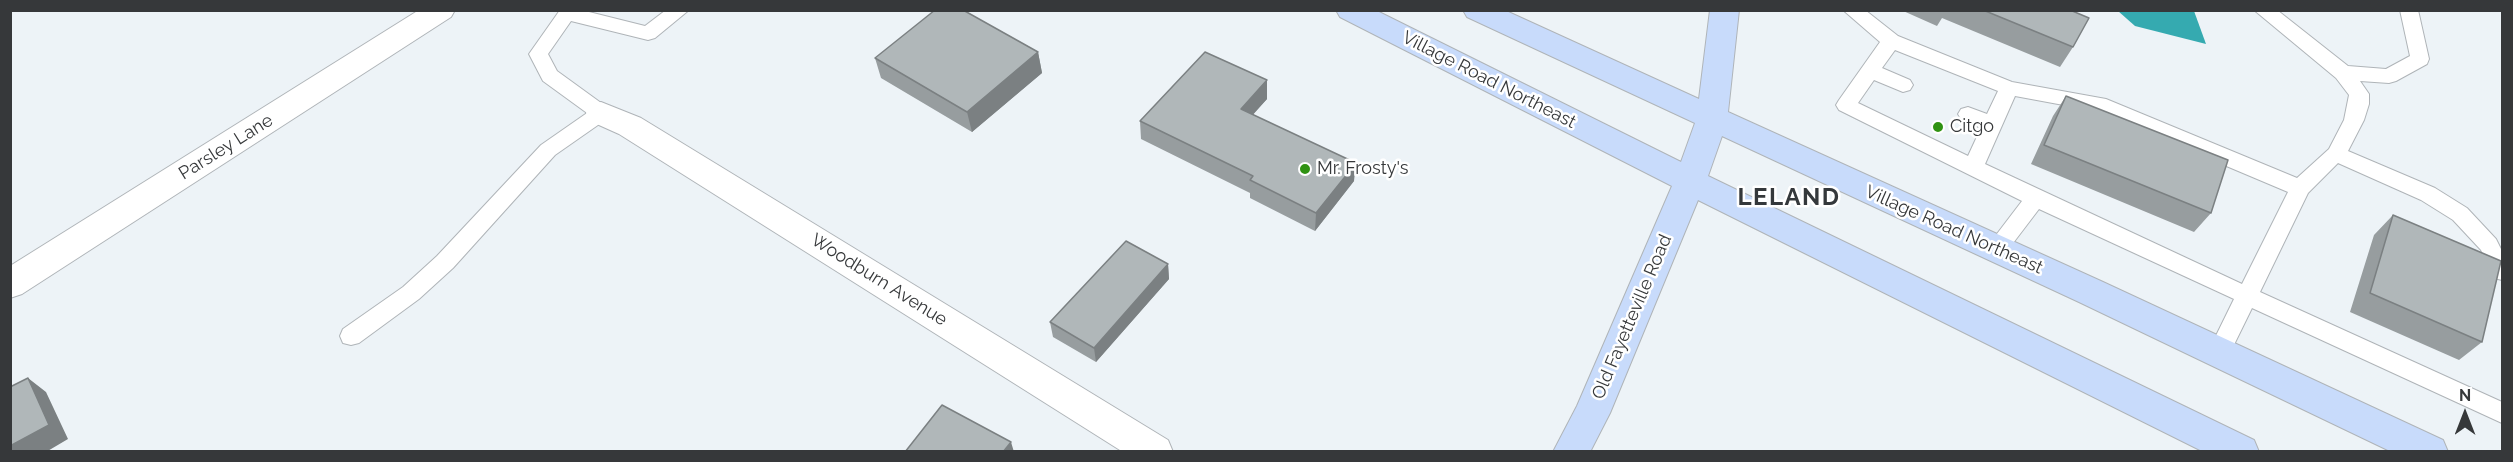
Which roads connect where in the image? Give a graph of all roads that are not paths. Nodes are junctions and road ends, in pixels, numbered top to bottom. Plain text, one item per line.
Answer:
1 (441, 10) edge
2 (680, 10) edge
3 (1350, 10) edge
4 (1477, 10) edge
5 (1725, 10) edge
6 (1852, 10) edge
7 (2263, 10) edge
8 (2409, 10) edge
9 (570, 12) edge
10 (1892, 41) junction
11 (1871, 71) junction
12 (2343, 74) junction
13 (1903, 85) dead end
14 (2009, 88) junction
15 (601, 113) junction
16 (1968, 114) dead end
17 (1712, 120) junction
18 (1993, 125) junction
19 (2336, 154) junction
20 (1973, 168) junction
21 (1690, 181) junction
22 (2300, 188) junction
23 (2035, 198) junction
24 (1996, 249) junction
25 (2502, 272) edge
26 (10, 284) edge
27 (2246, 297) junction
28 (351, 336) dead end
29 (2219, 352) junction
30 (2502, 413) edge
31 (1155, 452) edge
32 (1571, 452) edge
33 (2241, 452) edge
34 (2430, 452) edge

1 - 26 street, Parsley Lane
2 - 9 lane
3 - 21 main road, Village Road Northeast
4 - 17 main road, Village Road Northeast
5 - 17 main road, Old Fayetteville Road
6 - 10 lane
7 - 12 lane
8 - 12 lane
9 - 15 lane
10 - 11 lane
10 - 14 lane
11 - 13 lane
11 - 20 lane
12 - 19 lane
14 - 18 lane
14 - 22 lane
15 - 28 lane
15 - 31 street, Woodburn Avenue
16 - 18 lane
17 - 21 main road, Old Fayetteville Road
17 - 24 main road, Village Road Northeast
18 - 20 lane
19 - 22 lane
19 - 25 lane
20 - 23 lane
21 - 32 main road, Old Fayetteville Road
21 - 33 main road, Village Road Northeast
22 - 27 lane
23 - 24 lane
23 - 27 lane
24 - 29 main road, Village Road Northeast
27 - 29 lane
27 - 30 lane
29 - 34 main road, Village Road Northeast

